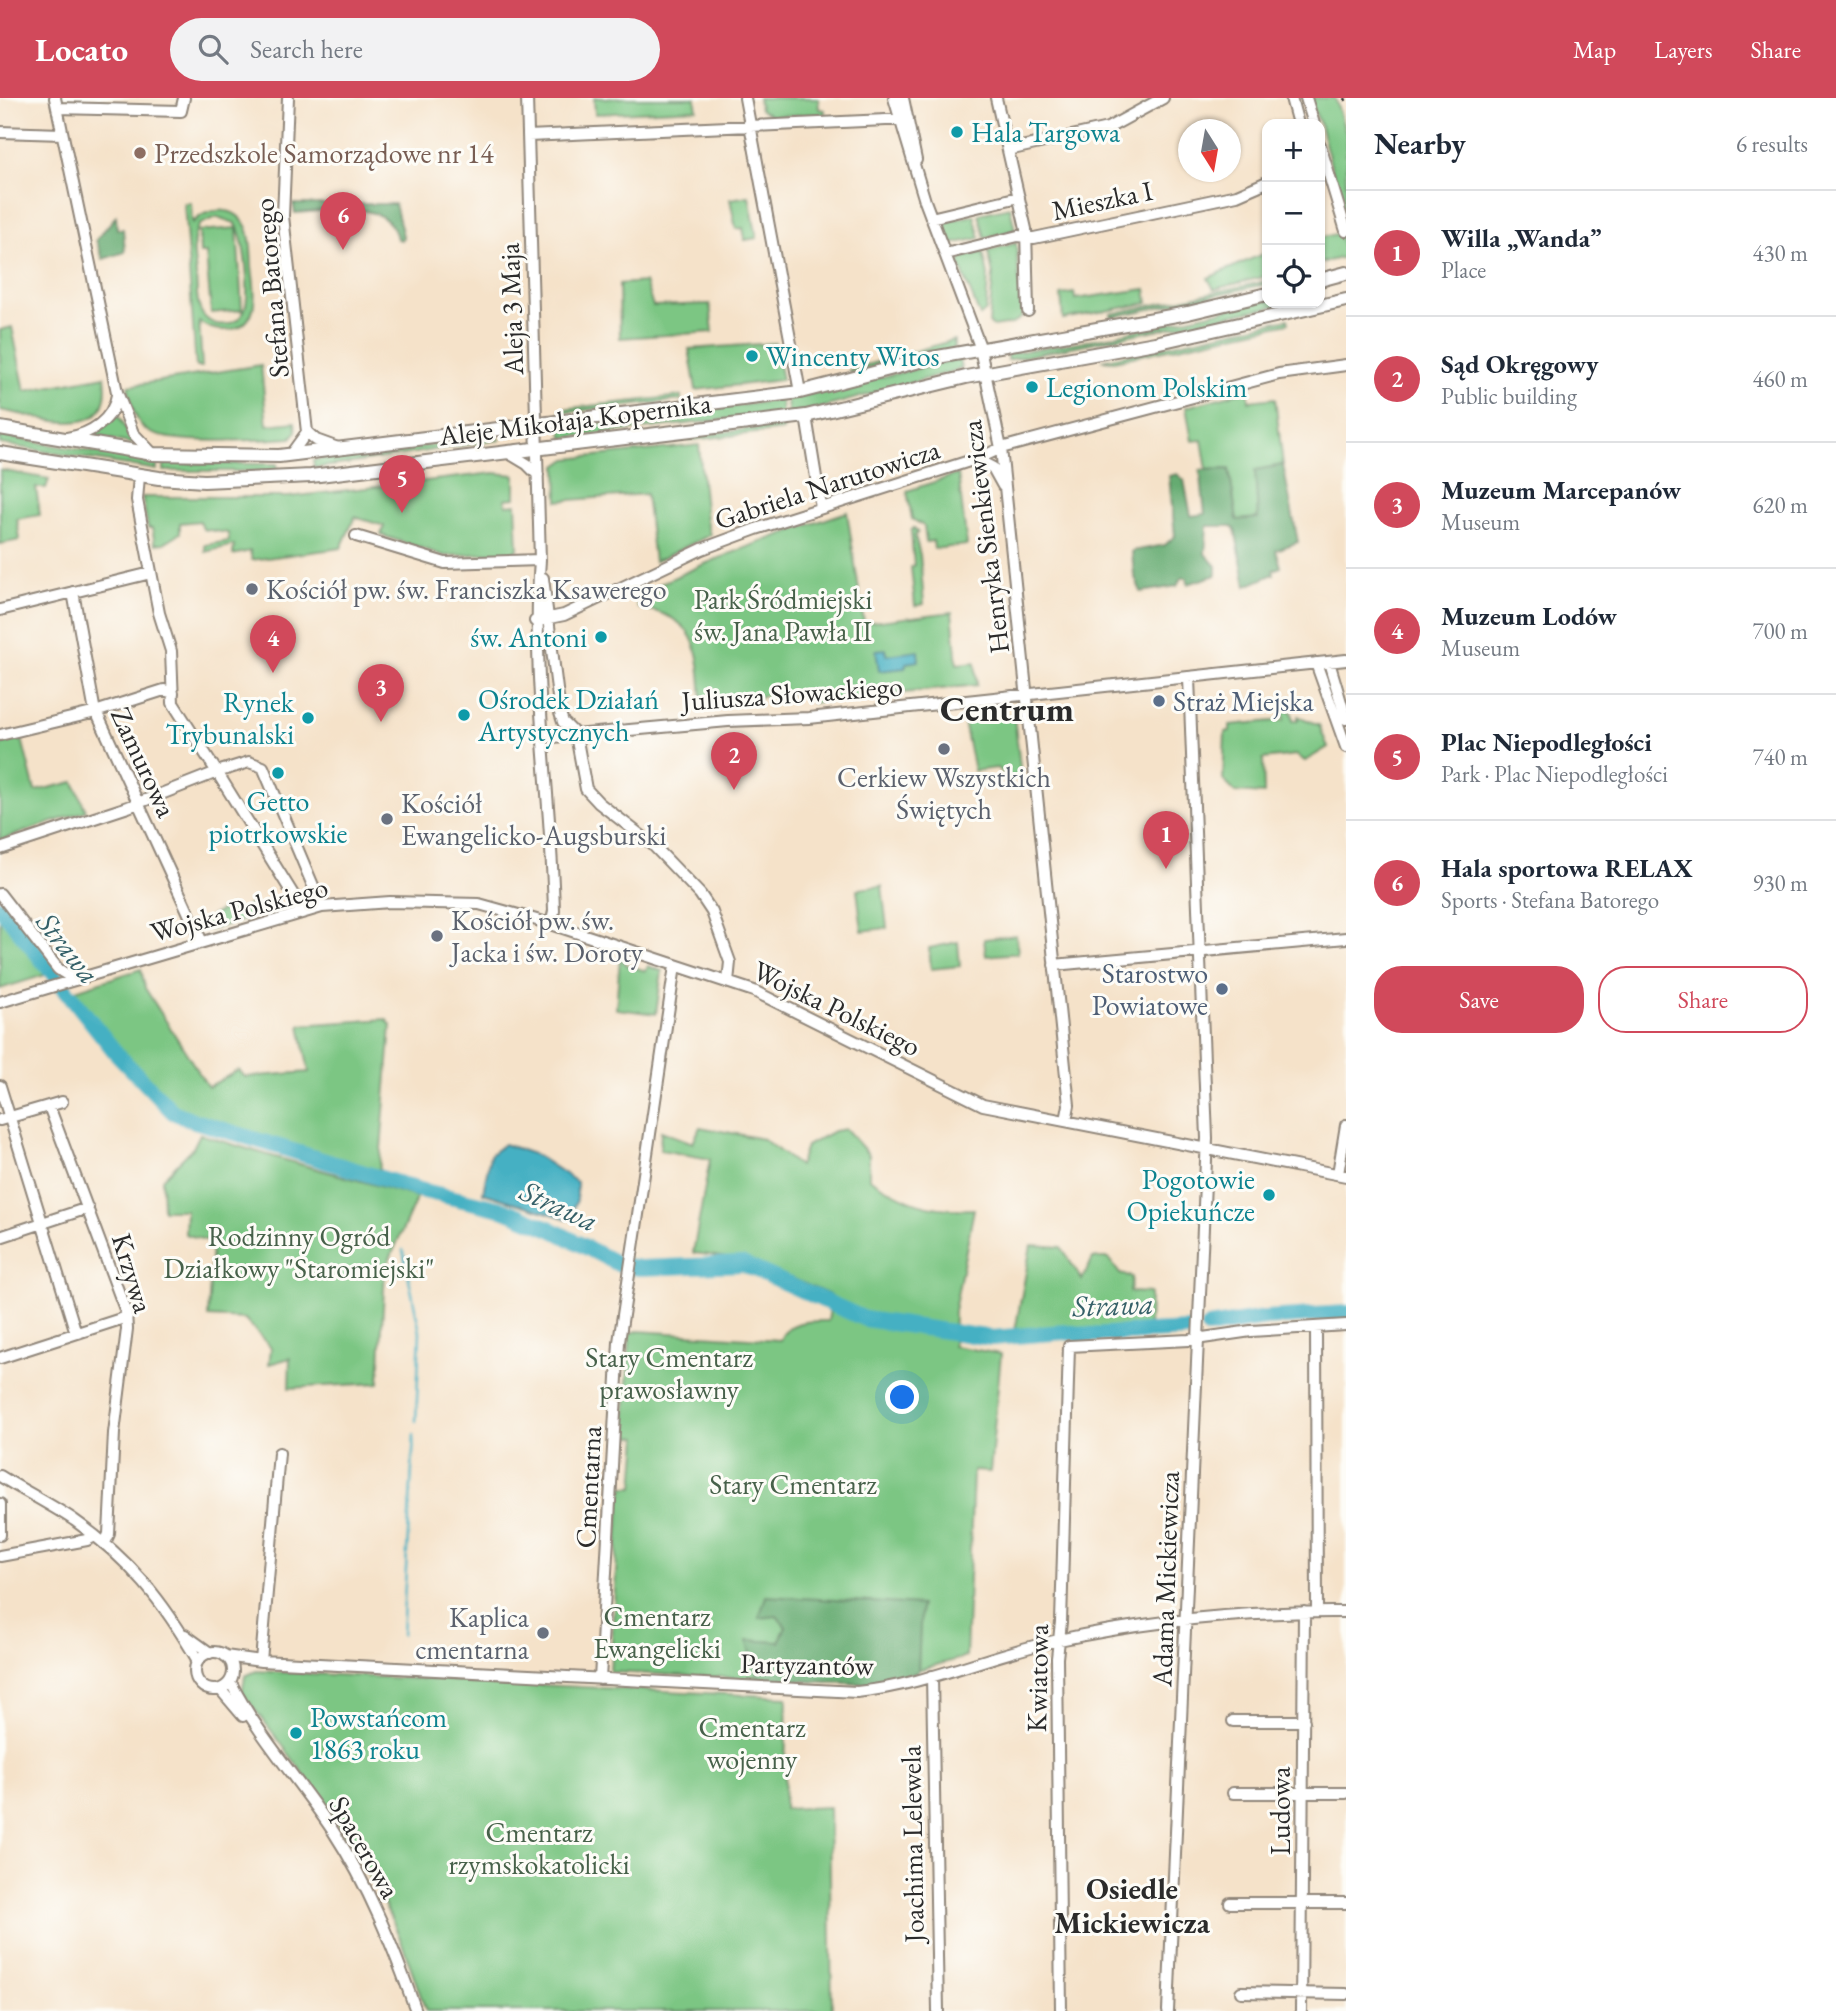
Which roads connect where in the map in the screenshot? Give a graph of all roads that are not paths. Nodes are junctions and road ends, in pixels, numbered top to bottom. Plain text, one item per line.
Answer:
1 (184, 98) edge
2 (288, 98) edge
3 (527, 98) edge
4 (745, 98) edge
5 (894, 98) edge
6 (903, 98) edge
7 (996, 98) edge
8 (1163, 98) edge
9 (1291, 98) edge
10 (1306, 98) edge
11 (56, 103) edge
12 (83, 103) edge
13 (181, 111) junction
14 (195, 113) dead end
15 (1297, 119) edge
16 (1312, 119) edge
17 (904, 120) junction
18 (750, 126) junction
19 (0, 132) edge
20 (62, 134) junction
21 (528, 136) junction
22 (1008, 150) junction
23 (1325, 169) edge
24 (1262, 184) edge
25 (1019, 197) junction
26 (931, 218) junction
27 (1346, 232) edge
28 (1025, 237) junction
29 (945, 254) junction
30 (1346, 273) edge
31 (1325, 279) edge
32 (1262, 295) edge
33 (1346, 300) edge
34 (1028, 311) dead end
35 (981, 349) junction
36 (1346, 365) edge
37 (986, 374) junction
38 (117, 392) junction
39 (800, 392) junction
40 (806, 416) junction
41 (537, 423) junction
42 (0, 428) edge
43 (307, 432) junction
44 (61, 439) junction
45 (538, 446) junction
46 (1001, 447) junction
47 (339, 448) junction
48 (505, 451) junction
49 (0, 453) edge
50 (153, 454) junction
51 (291, 454) junction
52 (976, 458) junction
53 (538, 475) junction
54 (139, 476) junction
55 (1005, 492) junction
56 (821, 508) junction
57 (356, 536) dead end
58 (540, 560) junction
59 (151, 573) junction
60 (73, 592) junction
61 (0, 610) edge
62 (550, 619) junction
63 (535, 621) junction
64 (1346, 660) edge
65 (1329, 662) junction
66 (1316, 663) junction
67 (1189, 678) junction
68 (173, 693) junction
69 (1026, 693) junction
70 (96, 712) junction
71 (1346, 719) edge
72 (543, 720) junction
73 (565, 725) junction
74 (544, 733) junction
75 (576, 734) junction
76 (0, 735) edge
77 (1346, 747) edge
78 (217, 772) junction
79 (139, 803) junction
80 (0, 849) edge
81 (0, 894) edge
82 (322, 907) junction
83 (301, 912) junction
84 (551, 924) junction
85 (1346, 938) edge
86 (202, 942) junction
87 (1202, 951) junction
88 (1054, 965) junction
89 (676, 966) junction
90 (70, 981) junction
91 (729, 982) junction
92 (0, 1002) edge
93 (0, 1086) edge
94 (62, 1102) dead end
95 (49, 1107) junction
96 (5, 1119) edge
97 (1066, 1121) junction
98 (1346, 1125) edge
99 (1206, 1148) junction
100 (1342, 1175) edge
101 (88, 1208) junction
102 (41, 1224) junction
103 (0, 1237) edge
104 (127, 1317) junction
105 (1346, 1325) edge
106 (1316, 1328) junction
107 (1198, 1332) junction
108 (76, 1333) junction
109 (0, 1357) edge
110 (279, 1453) dead end
111 (0, 1478) edge
112 (0, 1504) edge
113 (0, 1535) edge
114 (94, 1536) junction
115 (105, 1543) junction
116 (0, 1556) edge
117 (1317, 1611) junction
118 (1304, 1612) junction
119 (1346, 1612) edge
120 (1186, 1618) junction
121 (185, 1634) junction
122 (1059, 1640) junction
123 (209, 1653) junction
124 (225, 1656) junction
125 (198, 1661) junction
126 (261, 1661) junction
127 (231, 1676) junction
128 (932, 1676) junction
129 (600, 1679) junction
130 (220, 1689) junction
131 (250, 1720) junction
132 (1304, 1720) junction
133 (1233, 1721) dead end
134 (1233, 1793) dead end
135 (1303, 1793) junction
136 (1346, 1793) edge
137 (1230, 1903) dead end
138 (1303, 1903) junction
139 (1346, 1903) edge
140 (1241, 1992) dead end
141 (1301, 1993) junction
142 (1346, 1994) edge
143 (416, 2011) edge
144 (938, 2011) edge
145 (1061, 2011) edge
146 (1168, 2011) edge
147 (1301, 2011) edge

1 - 13 street
2 - 43 street, Stefana Batorego
3 - 21 street, Aleja 3 Maja
4 - 18 street
5 - 17 street, Henryka Sienkiewicza
6 - 17 street, Henryka Sienkiewicza
7 - 22 street
8 - 22 street
9 - 15 street
10 - 16 street
11 - 12 street
11 - 20 street
12 - 13 street
13 - 14 street
17 - 18 street
17 - 26 street, Henryka Sienkiewicza
18 - 21 street
18 - 39 street
19 - 20 street
20 - 38 street
21 - 41 street, Aleja 3 Maja
22 - 25 street
23 - 27 street
24 - 28 street, Mieszka I
25 - 26 street
25 - 28 street
26 - 29 street, Henryka Sienkiewicza
28 - 29 street, Mieszka I
28 - 34 street
29 - 35 street, Henryka Sienkiewicza
30 - 31 main road
32 - 35 main road, Aleje Mikołaja Kopernika
33 - 37 main road, Aleje Mikołaja Kopernika
35 - 37 street, Henryka Sienkiewicza
35 - 39 main road, Aleje Mikołaja Kopernika
36 - 46 street, Gabriela Narutowicza
37 - 40 main road, Aleje Mikołaja Kopernika
37 - 46 street, Henryka Sienkiewicza
38 - 44 street
38 - 50 street
39 - 41 main road, Aleje Mikołaja Kopernika
40 - 45 main road, Aleje Mikołaja Kopernika
40 - 56 street
41 - 45 street, Aleja 3 Maja
41 - 47 main road, Aleje Mikołaja Kopernika
42 - 44 main road, Aleje Mikołaja Kopernika
43 - 47 street
43 - 51 street
44 - 50 main road, Aleje Mikołaja Kopernika
45 - 48 main road, Aleje Mikołaja Kopernika
45 - 53 street, Aleja 3 Maja
46 - 52 street, Gabriela Narutowicza
46 - 55 street, Henryka Sienkiewicza
47 - 51 main road, Aleje Mikołaja Kopernika
48 - 53 street
48 - 54 main road, Aleje Mikołaja Kopernika
49 - 54 main road, Aleje Mikołaja Kopernika
50 - 51 main road, Aleje Mikołaja Kopernika
52 - 55 street
52 - 56 street, Gabriela Narutowicza
53 - 58 street, Aleja 3 Maja
54 - 59 street
55 - 69 street, Henryka Sienkiewicza
56 - 62 street, Gabriela Narutowicza
57 - 58 street
58 - 62 street
58 - 63 street
59 - 60 street
59 - 68 street
60 - 61 street
60 - 70 street, Zamurowa
62 - 63 street, Gabriela Narutowicza
62 - 73 street
63 - 72 street
64 - 65 street, Juliusza Słowackiego
65 - 66 street, Juliusza Słowackiego
65 - 71 street
66 - 67 street, Juliusza Słowackiego
66 - 77 street
67 - 69 street, Juliusza Słowackiego
67 - 87 street, Adama Mickiewicza
68 - 70 street
68 - 78 street
69 - 75 street, Juliusza Słowackiego
69 - 88 street, Henryka Sienkiewicza
70 - 76 street
70 - 79 street, Zamurowa
72 - 73 street
72 - 74 street
73 - 75 street
74 - 75 street, Juliusza Słowackiego
74 - 84 street
75 - 91 street
78 - 79 street
78 - 82 street
78 - 83 street
79 - 80 street
79 - 86 street, Zamurowa
81 - 90 street
82 - 83 street, Wojska Polskiego
82 - 84 street, Wojska Polskiego
83 - 86 street, Wojska Polskiego
84 - 89 street, Wojska Polskiego
85 - 87 street
86 - 90 street, Wojska Polskiego
87 - 88 street
87 - 99 street, Adama Mickiewicza
88 - 97 street, Henryka Sienkiewicza
89 - 91 street, Wojska Polskiego
89 - 129 street, Cmentarna
90 - 92 street, Wojska Polskiego
91 - 97 street, Wojska Polskiego
93 - 96 street
94 - 95 street
95 - 96 street
95 - 101 street, Krzywa
96 - 102 street
97 - 99 street, Wojska Polskiego
98 - 100 street
99 - 100 street, Wojska Polskiego
99 - 107 street, Adama Mickiewicza
101 - 102 street
101 - 104 street, Krzywa
102 - 103 street
102 - 108 street
104 - 108 street
104 - 115 street, Krzywa
105 - 106 street
106 - 107 street
106 - 117 street
107 - 120 street, Adama Mickiewicza
107 - 122 street, Kwiatowa
108 - 109 street
110 - 126 street
111 - 114 street
112 - 113 street
114 - 115 street
114 - 116 street
115 - 121 street
117 - 118 street, Partyzantów
117 - 119 street, Partyzantów
118 - 120 street, Partyzantów
118 - 132 street, Ludowa
120 - 122 street, Partyzantów
120 - 146 street, Adama Mickiewicza
121 - 123 street
121 - 125 street
122 - 128 street, Partyzantów
122 - 145 street, Kwiatowa
123 - 124 street
123 - 125 street
124 - 126 street, Partyzantów
124 - 127 street
125 - 130 street
126 - 127 street, Partyzantów
126 - 129 street, Partyzantów
127 - 130 street
127 - 131 street, Spacerowa
128 - 129 street, Partyzantów
128 - 144 street, Joachima Lelewela
130 - 131 street, Spacerowa
131 - 143 street, Spacerowa
132 - 133 street
132 - 135 street, Ludowa
134 - 135 street
135 - 136 street
135 - 138 street, Ludowa
137 - 138 street
138 - 139 street
138 - 141 street, Ludowa
140 - 141 street
141 - 142 street
141 - 147 street, Ludowa

